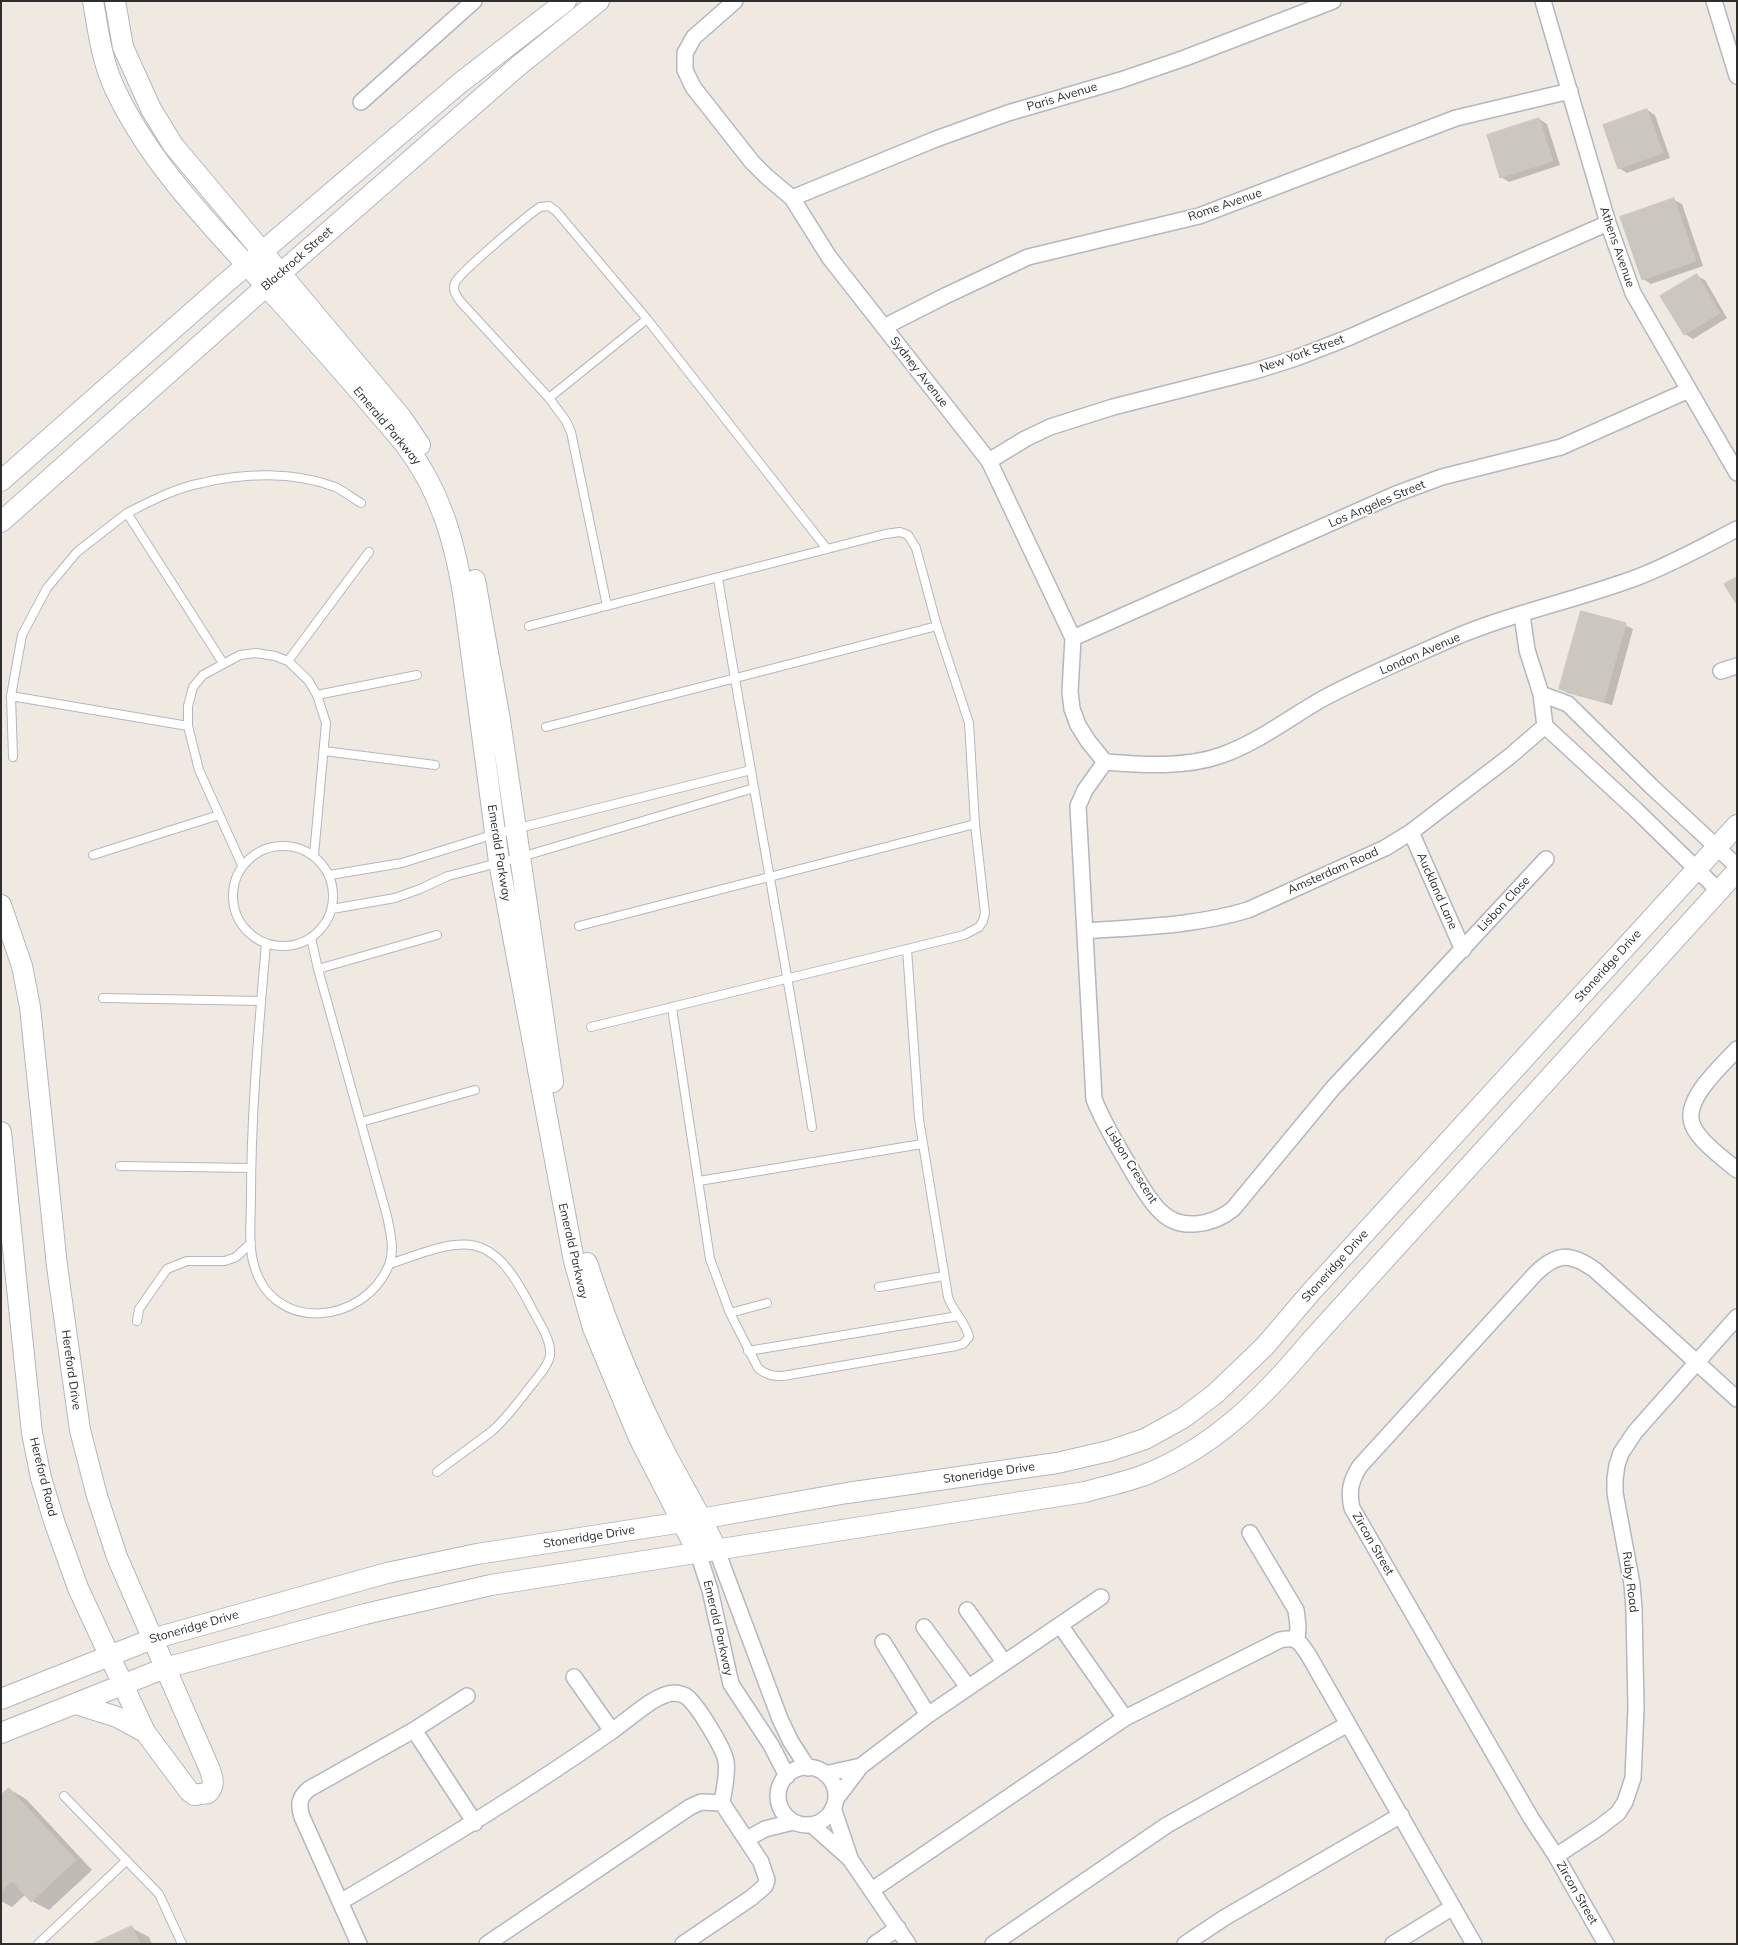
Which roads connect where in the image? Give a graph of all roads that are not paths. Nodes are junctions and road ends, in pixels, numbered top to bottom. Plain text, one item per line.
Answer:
1 (93, 1) edge
2 (115, 1) edge
3 (474, 1) edge
4 (566, 1) edge
5 (599, 1) edge
6 (735, 1) edge
7 (1333, 1) edge
8 (1543, 1) edge
9 (1714, 1) edge
10 (1737, 76) edge
11 (1570, 91) junction
12 (361, 102) dead end
13 (792, 198) junction
14 (1608, 223) junction
15 (263, 253) junction
16 (247, 266) junction
17 (273, 279) junction
18 (647, 319) junction
19 (884, 328) junction
20 (1689, 390) junction
21 (549, 398) junction
22 (989, 461) junction
23 (1737, 472) edge
24 (1, 481) edge
25 (361, 503) dead end
26 (127, 513) junction
27 (1, 522) edge
28 (1737, 529) edge
29 (827, 550) junction
30 (369, 552) dead end
31 (718, 578) junction
32 (608, 606) junction
33 (1522, 615) junction
34 (530, 626) dead end
35 (937, 626) junction
36 (1073, 638) junction
37 (288, 661) junction
38 (223, 663) junction
39 (1737, 666) edge
40 (1722, 671) dead end
41 (416, 675) dead end
42 (734, 678) junction
43 (317, 694) junction
44 (1540, 694) junction
45 (11, 696) junction
46 (188, 726) junction
47 (1545, 726) junction
48 (546, 727) dead end
49 (324, 751) junction
50 (13, 757) dead end
51 (1105, 762) junction
52 (435, 765) dead end
53 (751, 770) junction
54 (754, 788) junction
55 (219, 815) junction
56 (976, 824) junction
57 (1737, 825) edge
58 (516, 828) junction
59 (1411, 832) junction
60 (495, 834) junction
61 (1717, 847) junction
62 (93, 855) dead end
63 (314, 855) junction
64 (521, 857) junction
65 (1546, 859) dead end
66 (499, 862) junction
67 (242, 865) junction
68 (1737, 866) edge
69 (1697, 868) junction
70 (1737, 871) edge
71 (330, 874) junction
72 (770, 877) junction
73 (1719, 891) junction
74 (1, 905) edge
75 (332, 909) junction
76 (579, 926) dead end
77 (1084, 931) junction
78 (437, 935) dead end
79 (311, 938) junction
80 (266, 943) junction
81 (908, 949) junction
82 (1462, 950) junction
83 (318, 969) junction
84 (788, 978) junction
85 (103, 998) dead end
86 (261, 1001) junction
87 (672, 1008) junction
88 (591, 1027) dead end
89 (1737, 1050) edge
90 (475, 1090) dead end
91 (361, 1122) junction
92 (812, 1127) dead end
93 (1, 1132) edge
94 (922, 1144) junction
95 (120, 1166) dead end
96 (251, 1168) junction
97 (1737, 1170) edge
98 (699, 1181) junction
99 (251, 1243) junction
100 (390, 1264) junction
101 (944, 1276) junction
102 (879, 1287) dead end
103 (768, 1303) dead end
104 (730, 1313) junction
105 (958, 1316) junction
106 (1737, 1317) edge
107 (137, 1321) dead end
108 (748, 1351) junction
109 (1696, 1363) junction
110 (1737, 1399) edge
111 (437, 1472) dead end
112 (693, 1520) junction
113 (1250, 1533) dead end
114 (708, 1552) junction
115 (1102, 1597) dead end
116 (966, 1610) dead end
117 (1060, 1625) junction
118 (924, 1627) dead end
119 (152, 1638) junction
120 (1297, 1640) junction
121 (883, 1642) dead end
122 (109, 1655) junction
123 (1004, 1662) junction
124 (165, 1668) junction
125 (574, 1676) dead end
126 (123, 1684) junction
127 (968, 1687) junction
128 (467, 1696) dead end
129 (1, 1699) edge
130 (76, 1704) junction
131 (928, 1715) junction
132 (1126, 1718) junction
133 (1348, 1724) junction
134 (414, 1730) junction
135 (612, 1731) junction
136 (145, 1732) junction
137 (1, 1733) edge
138 (861, 1766) junction
139 (808, 1768) junction
140 (825, 1774) junction
141 (787, 1776) junction
142 (189, 1791) joint
143 (64, 1796) dead end
144 (778, 1799) junction
145 (722, 1803) junction
146 (835, 1803) junction
147 (1401, 1815) junction
148 (793, 1822) junction
149 (475, 1823) junction
150 (812, 1825) junction
151 (765, 1829) junction
152 (747, 1839) junction
153 (1556, 1856) junction
154 (850, 1860) junction
155 (126, 1861) junction
156 (872, 1890) junction
157 (340, 1902) junction
158 (1453, 1907) junction
159 (898, 1928) junction
160 (38, 1944) edge
161 (182, 1944) edge
162 (359, 1944) edge
163 (487, 1944) edge
164 (683, 1944) edge
165 (876, 1944) edge
166 (908, 1944) edge
167 (993, 1944) edge
168 (1185, 1944) edge
169 (1393, 1944) edge
170 (1474, 1944) edge
171 (1606, 1944) edge

1 - 16 street, Emerald Parkway
2 - 15 street, Emerald Parkway
3 - 12 street
4 - 15 street
5 - 17 street, Blackrock Street
6 - 13 street, Sydney Avenue
7 - 13 street, Paris Avenue
8 - 11 street, Athens Avenue
9 - 10 street
11 - 14 street, Athens Avenue
11 - 19 street, Rome Avenue
13 - 19 street, Sydney Avenue
14 - 20 street, Athens Avenue
14 - 22 street, New York Street
15 - 16 street
15 - 17 street, Emerald Parkway
16 - 17 street, Emerald Parkway
16 - 24 street
17 - 27 street, Blackrock Street
17 - 58 street, Emerald Parkway
17 - 60 street, Emerald Parkway
18 - 21 lane
18 - 21 lane
18 - 29 lane
19 - 22 street, Sydney Avenue
20 - 23 street, Athens Avenue
20 - 36 street, Los Angeles Street
21 - 32 lane
22 - 36 street, Sydney Avenue
25 - 26 lane
26 - 38 lane
26 - 45 lane
28 - 33 street, London Avenue
29 - 31 lane
29 - 35 lane
30 - 37 lane
31 - 32 lane
31 - 42 lane
32 - 34 lane
33 - 44 street
33 - 51 street, London Avenue
35 - 42 lane
35 - 56 lane
36 - 51 street, Sydney Avenue
37 - 38 lane
37 - 43 lane
38 - 46 lane
39 - 40 street
41 - 43 lane
42 - 48 lane
42 - 53 lane
43 - 49 lane
44 - 47 street
44 - 61 street
45 - 46 lane
45 - 50 lane
46 - 55 lane
47 - 59 street, Amsterdam Road
47 - 69 street
49 - 52 lane
49 - 63 lane
51 - 77 street, Lisbon Crescent
53 - 54 lane
53 - 58 lane
54 - 64 lane
54 - 72 lane
55 - 62 lane
55 - 67 lane
56 - 72 lane
56 - 81 lane
57 - 61 street, Stoneridge Drive
58 - 60 lane
58 - 64 street, Emerald Parkway
59 - 77 street, Amsterdam Road
59 - 82 street, Auckland Lane
60 - 66 street, Emerald Parkway
60 - 71 lane
61 - 68 street
61 - 69 street, Stoneridge Drive
63 - 67 lane
63 - 71 lane
64 - 66 lane
64 - 112 street, Emerald Parkway
65 - 82 street, Lisbon Close
66 - 75 lane
66 - 112 street, Emerald Parkway
67 - 80 lane
69 - 73 street
69 - 112 street, Stoneridge Drive
70 - 73 street
71 - 75 lane
72 - 76 lane
72 - 84 lane
73 - 114 street
74 - 119 street, Hereford Drive
75 - 79 lane
77 - 82 street, Lisbon Crescent
78 - 83 lane
79 - 80 lane
79 - 83 lane
80 - 86 lane
81 - 84 lane
81 - 94 lane
83 - 91 lane
84 - 87 lane
84 - 92 lane
85 - 86 lane
86 - 96 lane
87 - 88 lane
87 - 98 lane
89 - 97 street
90 - 91 lane
91 - 100 lane
93 - 122 street, Hereford Road
94 - 98 lane
94 - 101 lane
95 - 96 lane
96 - 99 lane
98 - 104 lane
99 - 100 lane
99 - 107 lane
100 - 111 lane
101 - 102 lane
101 - 105 lane
103 - 104 lane
104 - 108 lane
105 - 108 lane
105 - 108 lane
106 - 109 street, Ruby Road
109 - 110 street, Zircon Street
109 - 153 street, Ruby Road
109 - 153 street, Zircon Street
112 - 114 street, Emerald Parkway
112 - 119 street, Stoneridge Drive
113 - 120 street
114 - 124 street
114 - 139 street, Emerald Parkway
114 - 141 street, Emerald Parkway
115 - 117 street
116 - 123 street
117 - 123 street
117 - 132 street
118 - 127 street
119 - 122 street, Stoneridge Drive
119 - 124 street, Hereford Drive
120 - 132 street
120 - 133 street
121 - 131 street
122 - 126 street, Hereford Road
122 - 129 street, Stoneridge Drive
123 - 127 street
124 - 126 street
124 - 142 street, Hereford Drive
125 - 135 street
126 - 130 street
126 - 136 street, Hereford Road
127 - 131 street
128 - 134 street
130 - 136 street
130 - 137 street
131 - 138 street
132 - 156 street
133 - 147 street
133 - 167 street
134 - 149 street
134 - 157 street
135 - 145 street
135 - 149 street
136 - 142 street, Hereford Road
138 - 140 street
138 - 146 street
139 - 140 street
139 - 141 street
140 - 146 street
141 - 144 street
143 - 155 lane
144 - 148 street
144 - 151 street
145 - 152 street
145 - 163 street
146 - 150 street
146 - 154 street
147 - 158 street
147 - 168 street
148 - 150 street
148 - 151 street
149 - 157 street
150 - 154 street
151 - 152 street
152 - 164 street
153 - 171 street, Zircon Street
154 - 156 street
155 - 160 lane
155 - 161 lane
156 - 159 street
157 - 162 street
158 - 169 street
158 - 170 street
159 - 165 street
159 - 166 street

